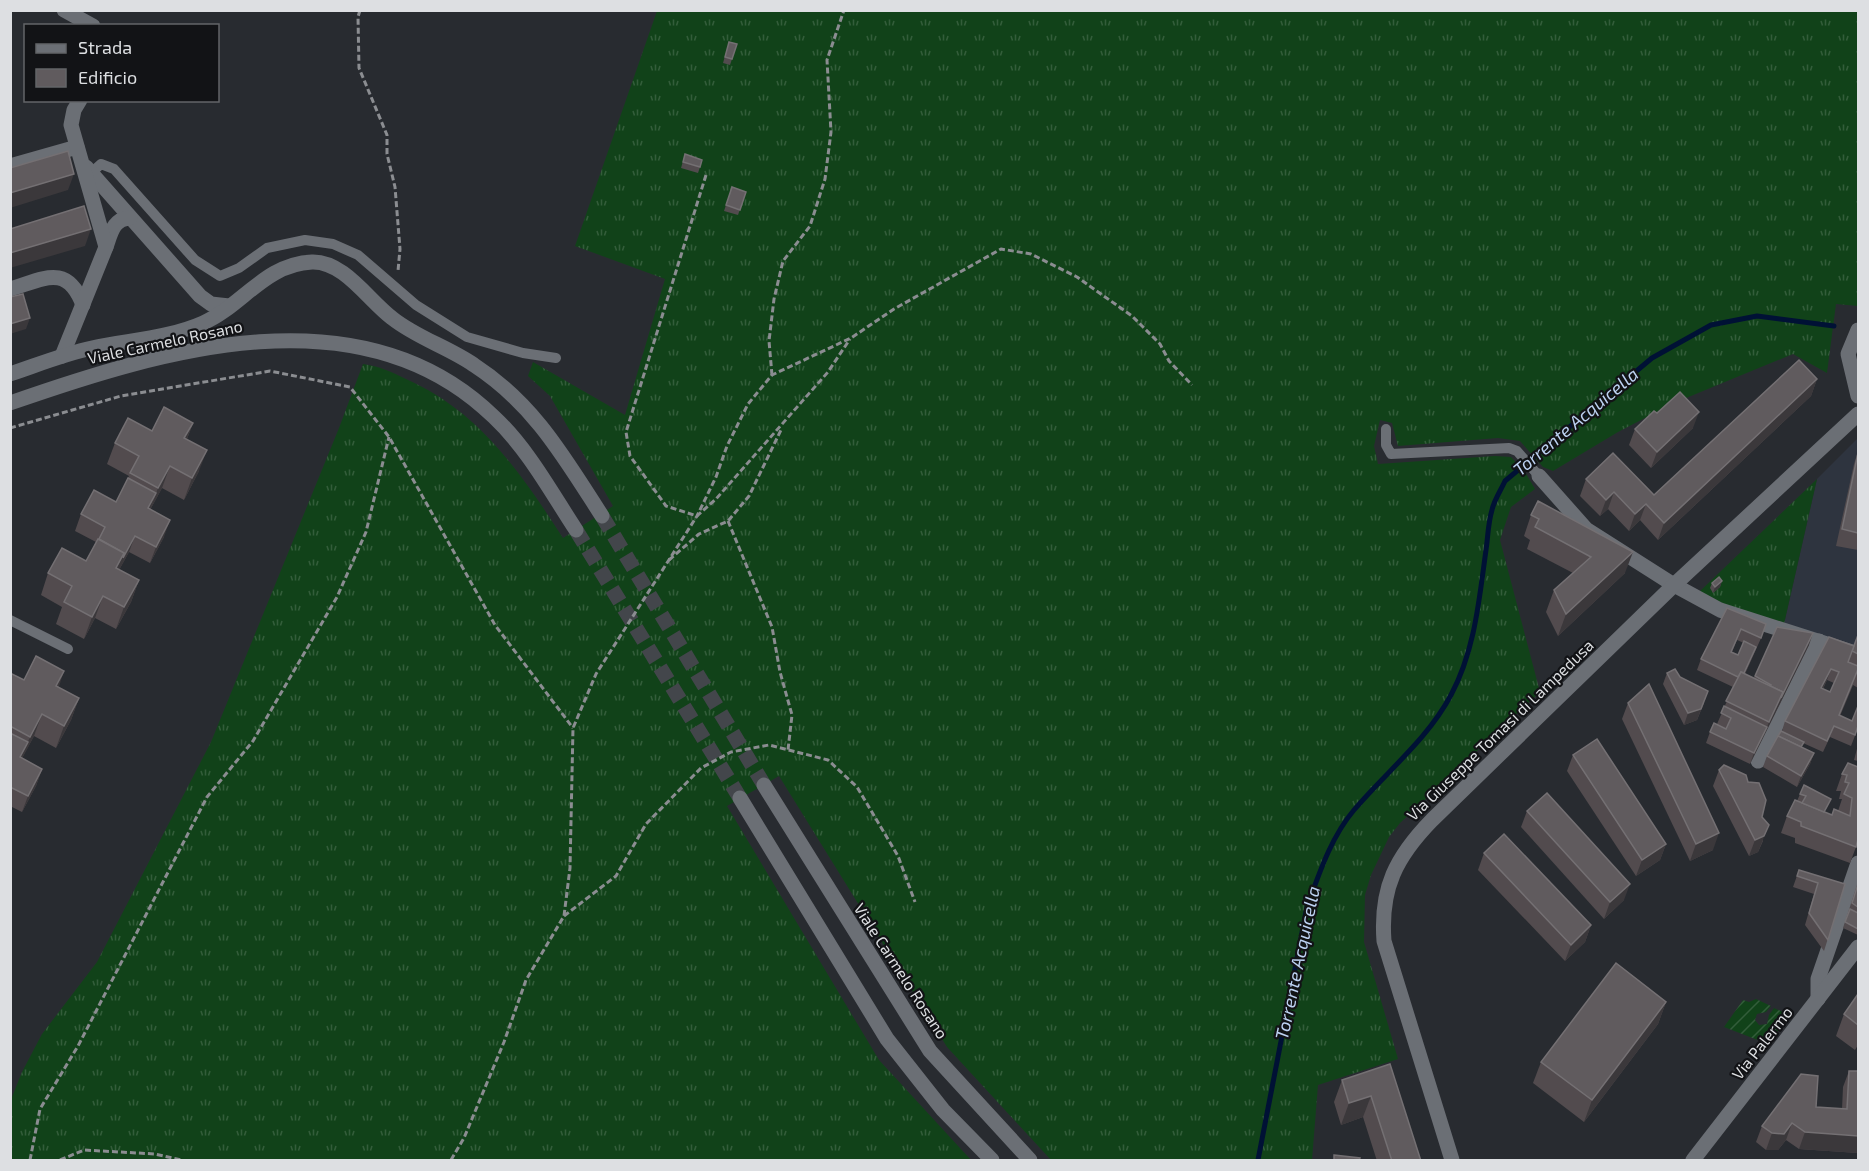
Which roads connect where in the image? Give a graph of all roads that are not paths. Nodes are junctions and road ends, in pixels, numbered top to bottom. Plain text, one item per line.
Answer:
1 (64, 10) edge
2 (89, 24) edge
3 (79, 102) edge
4 (77, 147) junction
5 (10, 166) edge
6 (86, 168) junction
7 (130, 218) junction
8 (106, 247) junction
9 (10, 289) edge
10 (83, 304) junction
11 (229, 306) junction
12 (1858, 330) edge
13 (62, 356) junction
14 (556, 358) dead end
15 (10, 374) edge
16 (1858, 396) edge
17 (10, 403) edge
18 (1858, 414) edge
19 (1386, 429) dead end
20 (1534, 471) joint
21 (602, 516) tunnel mouth
22 (576, 530) tunnel mouth
23 (1674, 585) junction
24 (10, 620) edge
25 (1819, 641) junction
26 (68, 649) dead end
27 (1858, 654) edge
28 (1758, 762) dead end
29 (764, 784) tunnel mouth
30 (740, 798) tunnel mouth
31 (1858, 863) edge
32 (1858, 947) edge
33 (1818, 999) junction
34 (992, 1161) edge
35 (1030, 1161) edge
36 (1452, 1161) edge
37 (1694, 1161) edge

1 - 2 main road
3 - 4 main road
4 - 5 main road
4 - 6 main road
6 - 7 main road
6 - 8 main road
6 - 14 lane
7 - 8 main road
7 - 11 main road
8 - 10 main road
9 - 10 main road
10 - 13 main road
11 - 13 main road, Viale Carmelo Rosano
11 - 21 main road, Viale Carmelo Rosano
12 - 16 main road
13 - 15 main road, Viale Carmelo Rosano
17 - 22 main road, Viale Carmelo Rosano
18 - 23 main road, Via Giuseppe Tomasi di Lampedusa
19 - 20 lane
20 - 23 main road
23 - 25 main road
23 - 36 main road, Via Giuseppe Tomasi di Lampedusa
24 - 26 lane
25 - 27 main road
25 - 28 main road
29 - 35 main road, Viale Carmelo Rosano
30 - 34 main road
31 - 33 main road
32 - 33 main road, Via Palermo
33 - 37 main road, Via Palermo

